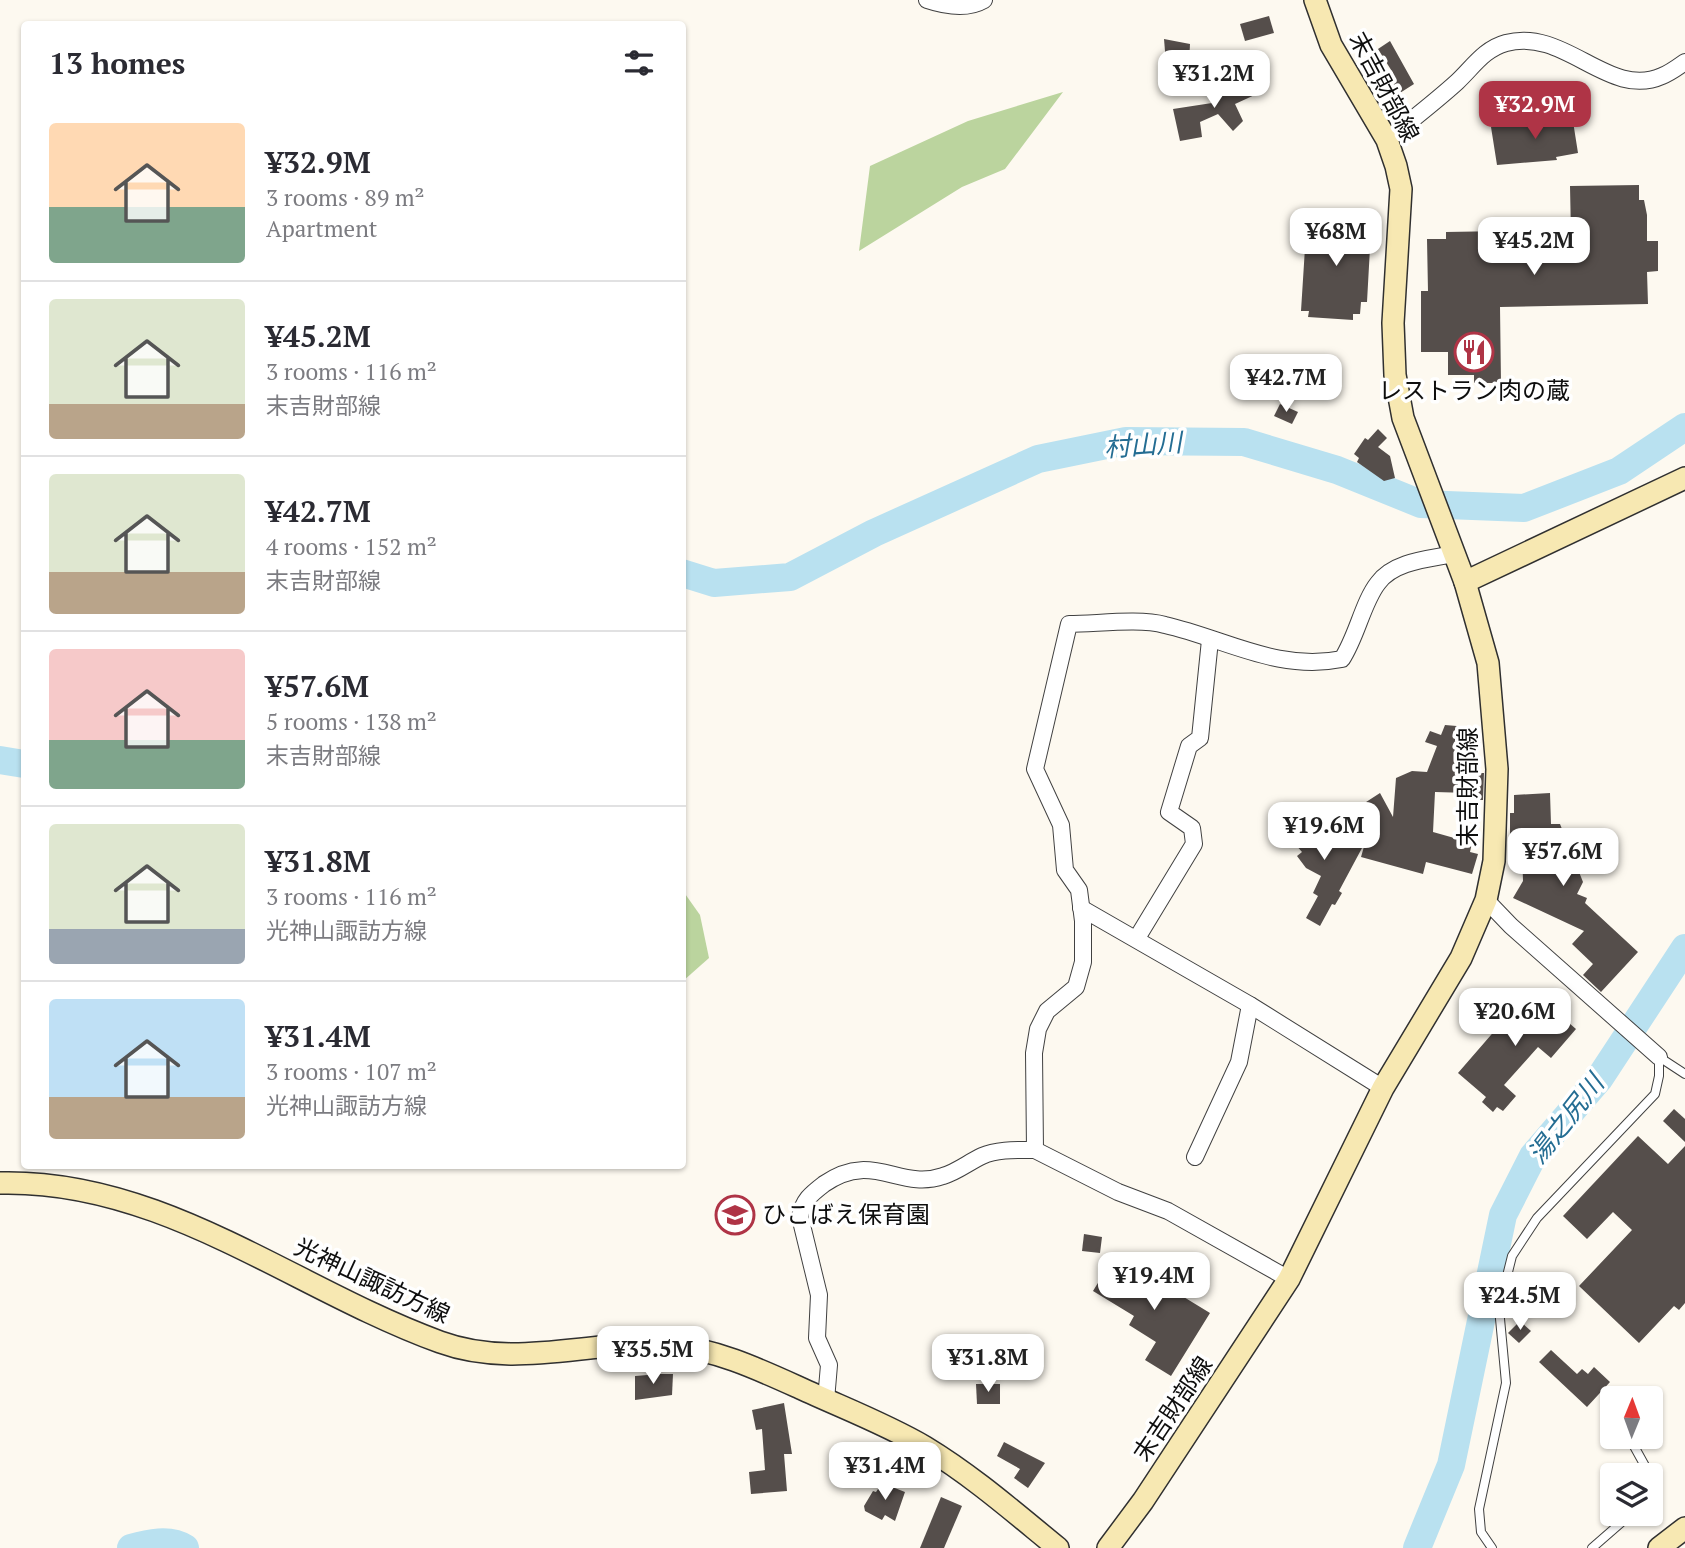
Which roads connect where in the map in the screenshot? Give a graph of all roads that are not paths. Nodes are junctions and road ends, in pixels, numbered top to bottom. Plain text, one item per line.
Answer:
1 (927, 0) edge
2 (984, 0) edge
3 (1315, 0) edge
4 (1685, 62) edge
5 (1387, 140) junction
6 (1685, 478) edge
7 (1454, 554) junction
8 (1465, 582) junction
9 (1210, 640) junction
10 (1486, 900) junction
11 (1081, 908) junction
12 (1137, 939) junction
13 (1250, 1005) junction
14 (1658, 1057) junction
15 (1685, 1074) edge
16 (1383, 1088) junction
17 (1035, 1150) junction
18 (1195, 1157) dead end
19 (0, 1183) edge
20 (1289, 1279) junction
21 (825, 1400) junction
22 (1618, 1526) edge
23 (1685, 1528) edge
24 (1058, 1548) edge
25 (1108, 1548) edge
26 (1492, 1548) edge
27 (1592, 1548) edge
28 (1659, 1548) edge

1 - 2 street
3 - 5 main road, 末吉財部線
4 - 5 street
5 - 7 main road, 末吉財部線
6 - 8 main road
7 - 8 main road, 末吉財部線
7 - 9 street
8 - 10 main road, 末吉財部線
9 - 11 street
9 - 12 street
10 - 14 street
10 - 16 main road, 末吉財部線
11 - 12 street
11 - 17 street
12 - 13 street
13 - 16 street
13 - 18 street
14 - 15 lane
14 - 26 lane
16 - 20 main road, 末吉財部線
17 - 20 street
17 - 21 street
19 - 21 main road, 光神山諏訪方線
20 - 25 main road, 末吉財部線
21 - 24 main road, 光神山諏訪方線
22 - 27 lane
23 - 28 main road

